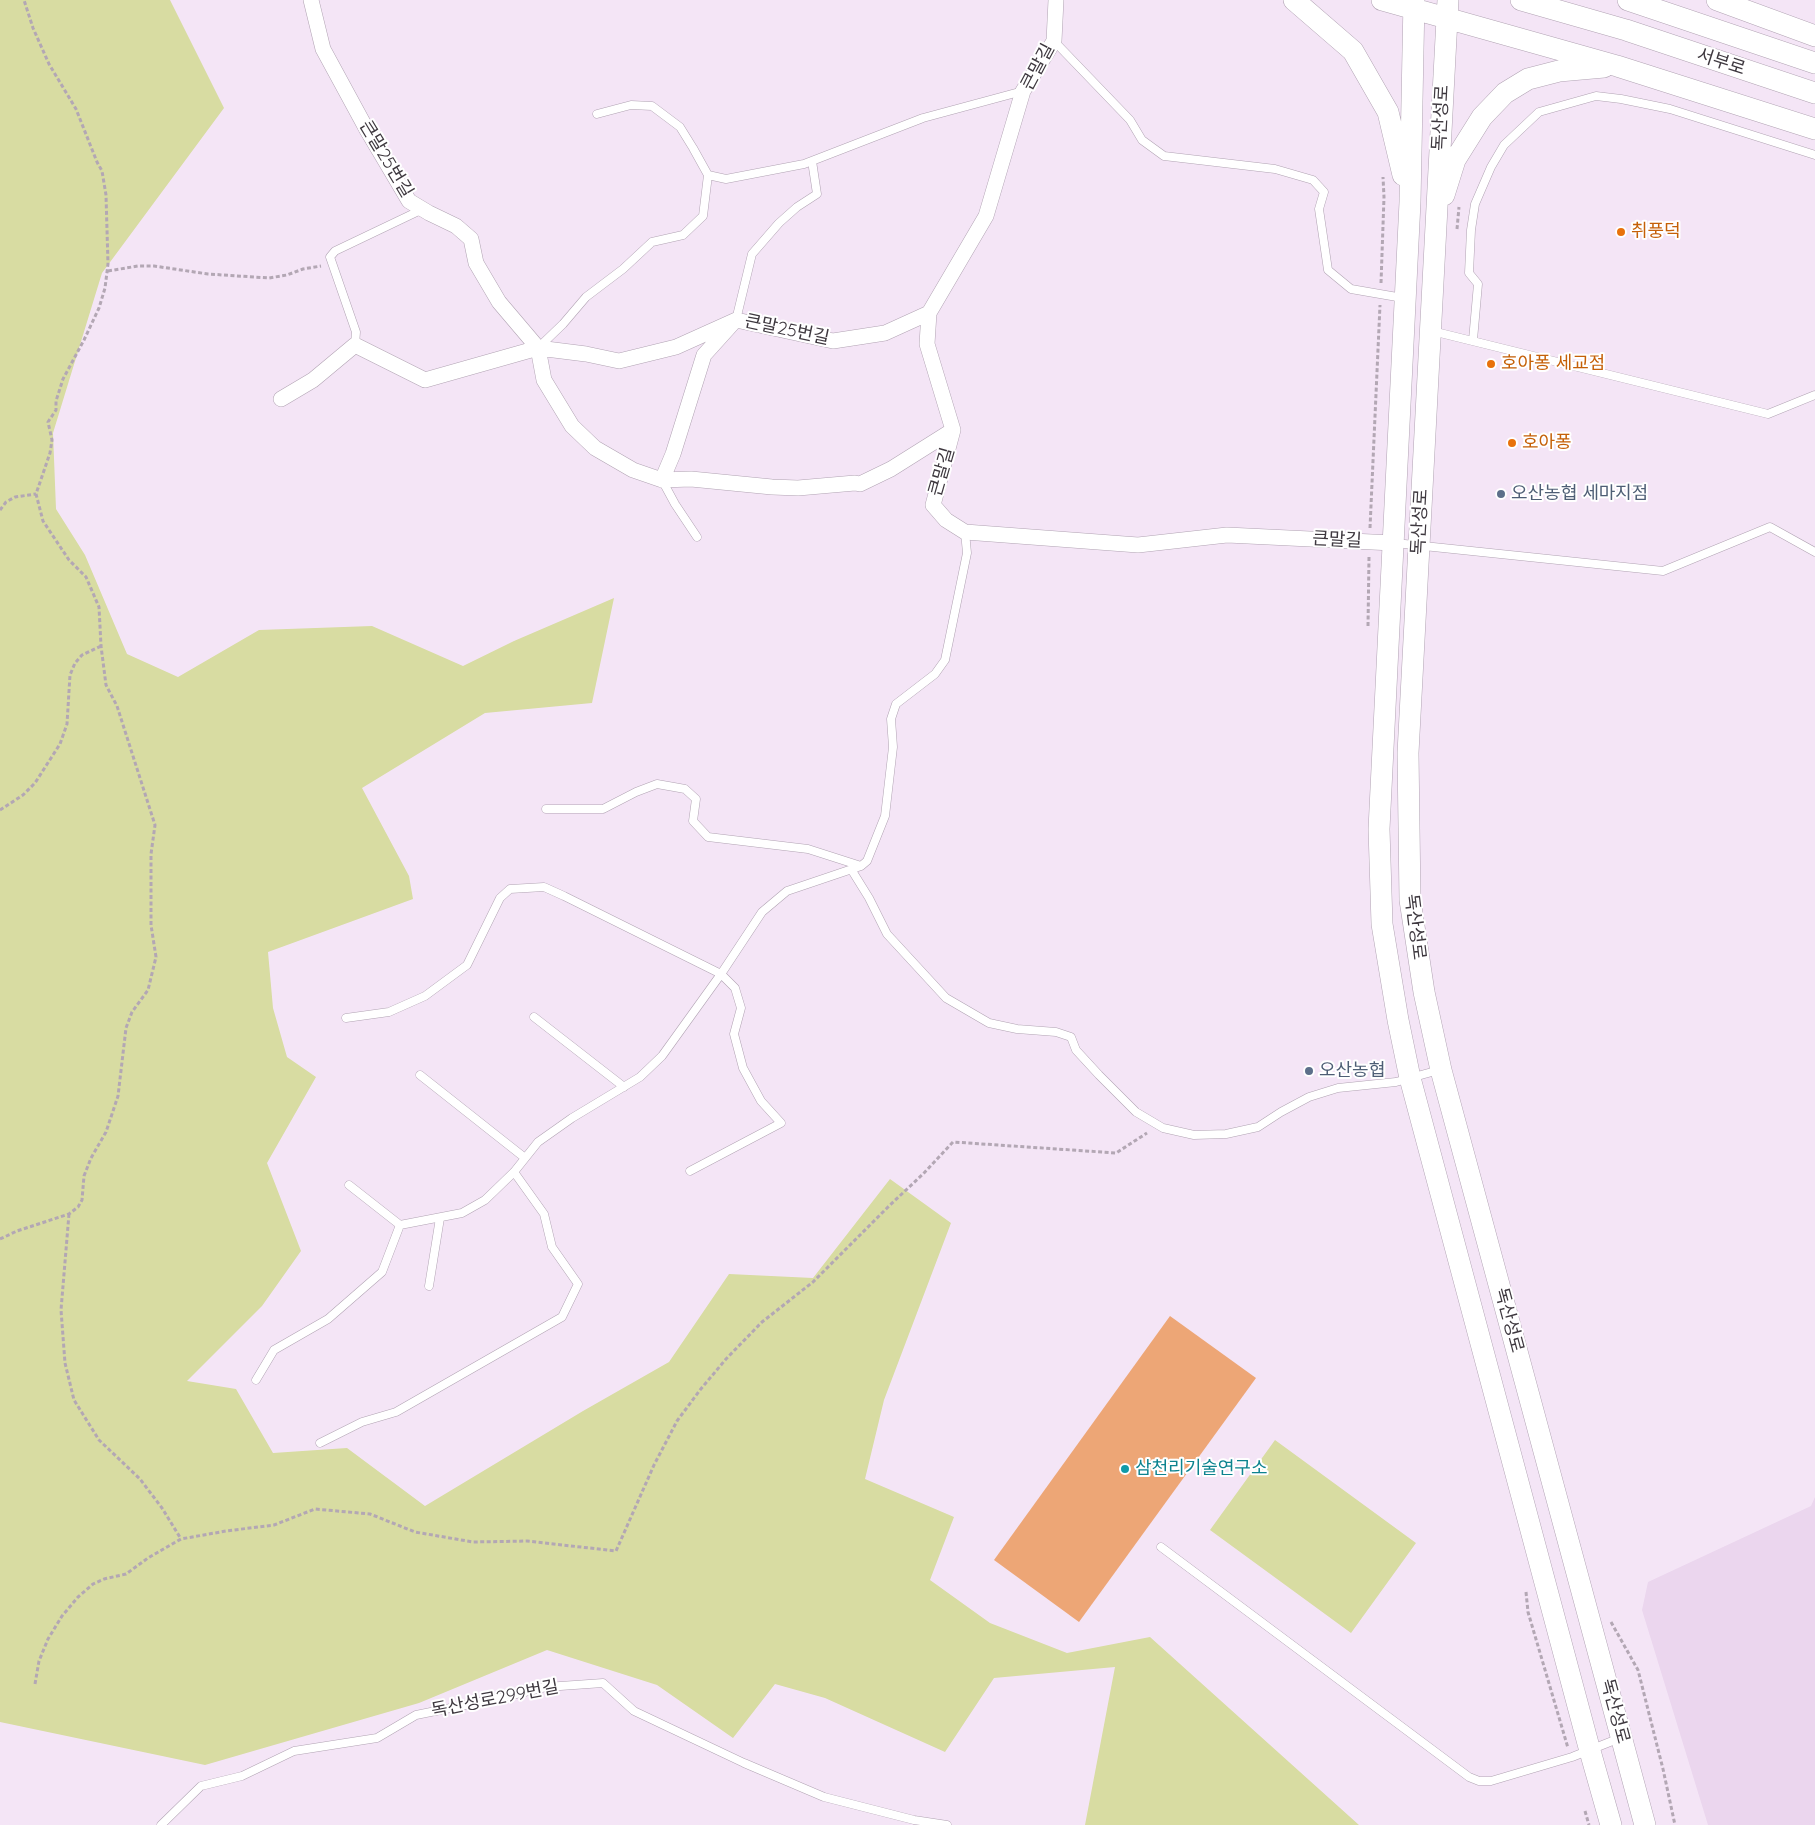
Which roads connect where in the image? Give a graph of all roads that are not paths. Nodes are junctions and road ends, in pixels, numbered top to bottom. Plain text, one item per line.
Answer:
1 (311, 0) edge
2 (1056, 0) edge
3 (1294, 0) edge
4 (1382, 0) edge
5 (1521, 0) edge
6 (1717, 0) edge
7 (1634, 2) edge
8 (1414, 4) edge
9 (1447, 9) edge
10 (1815, 36) edge
11 (1054, 41) junction
12 (1815, 63) edge
13 (1617, 66) junction
14 (1023, 91) junction
15 (1815, 93) edge
16 (597, 114) dead end
17 (1815, 128) edge
18 (1815, 155) edge
19 (812, 161) junction
20 (708, 175) junction
21 (1410, 202) junction
22 (423, 210) junction
23 (1435, 224) junction
24 (1406, 298) junction
25 (929, 313) junction
26 (736, 320) junction
27 (1430, 330) junction
28 (1473, 340) junction
29 (355, 345) junction
30 (538, 348) junction
31 (1815, 395) edge
32 (281, 399) dead end
33 (954, 430) junction
34 (662, 480) junction
35 (965, 532) junction
36 (697, 537) dead end
37 (1394, 543) junction
38 (1418, 545) junction
39 (1815, 552) edge
40 (546, 810) dead end
41 (861, 866) junction
42 (850, 870) junction
43 (721, 974) junction
44 (534, 1017) dead end
45 (346, 1018) dead end
46 (1441, 1070) junction
47 (420, 1074) dead end
48 (1410, 1078) junction
49 (624, 1087) junction
50 (525, 1158) junction
51 (690, 1171) dead end
52 (514, 1172) junction
53 (349, 1185) dead end
54 (440, 1218) junction
55 (400, 1225) junction
56 (429, 1286) dead end
57 (256, 1380) dead end
58 (320, 1443) dead end
59 (1161, 1548) dead end
60 (1622, 1738) junction
61 (1590, 1750) junction
62 (161, 1825) edge
63 (948, 1825) edge
64 (1611, 1825) edge
65 (1645, 1825) edge

1 - 22 street, 큰말25번길
2 - 11 street, 큰말길
3 - 21 street
4 - 8 street
5 - 15 street, 서부로
6 - 10 street
7 - 12 street, 서부로
8 - 9 street
8 - 21 street, 독산성로
9 - 13 street
9 - 23 street, 독산성로
11 - 14 street, 큰말길
11 - 24 lane
13 - 17 street
13 - 23 street
14 - 19 lane
14 - 25 street, 큰말길
16 - 20 lane
18 - 28 lane
19 - 20 lane
19 - 26 lane
20 - 30 lane
21 - 24 street, 독산성로
22 - 29 lane
22 - 30 street, 큰말25번길
23 - 27 street, 독산성로
24 - 37 street, 독산성로
25 - 26 street, 큰말25번길
25 - 33 street, 큰말길
26 - 30 street, 큰말25번길
26 - 34 street
27 - 28 lane
27 - 38 street, 독산성로
28 - 31 lane
29 - 30 street
29 - 32 street
30 - 34 street
33 - 34 street
33 - 35 street, 큰말길
34 - 36 lane
35 - 37 street, 큰말길
35 - 41 lane
37 - 38 lane
37 - 48 street, 독산성로
38 - 39 lane
38 - 46 street, 독산성로
40 - 41 lane
41 - 42 lane
42 - 43 lane
42 - 48 lane
43 - 45 lane
43 - 49 lane
43 - 51 lane
44 - 49 lane
46 - 48 lane
46 - 60 street, 독산성로
47 - 50 lane
48 - 61 street, 독산성로
49 - 50 lane
50 - 52 lane
52 - 54 lane
52 - 58 lane
53 - 55 lane
54 - 55 lane
54 - 56 lane
55 - 57 lane
59 - 61 lane
60 - 61 lane
60 - 65 street, 독산성로
61 - 64 street, 독산성로
62 - 63 lane, 독산성로299번길

